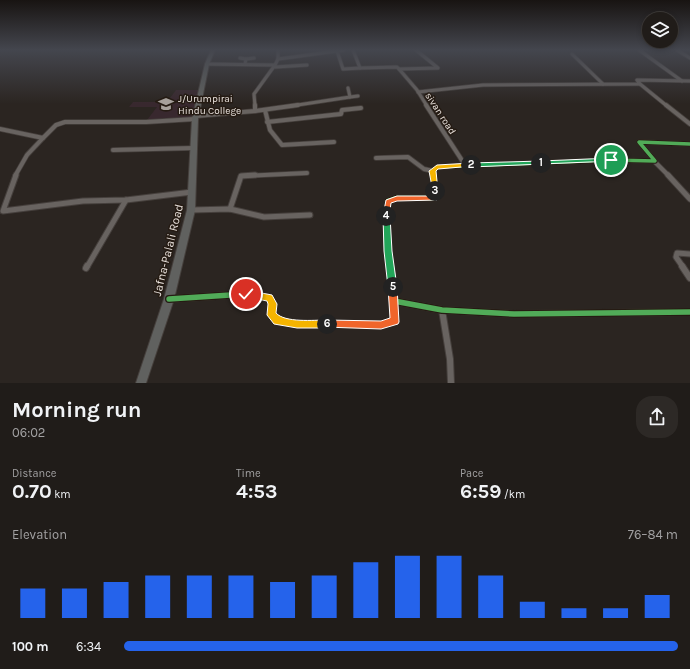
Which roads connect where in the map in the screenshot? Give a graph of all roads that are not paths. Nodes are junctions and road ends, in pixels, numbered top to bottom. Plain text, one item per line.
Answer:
1 (206, 68) edge
2 (274, 68) edge
3 (343, 68) edge
4 (360, 68) joint
5 (365, 68) edge
6 (438, 68) edge
7 (586, 68) edge
8 (664, 68) edge
9 (399, 69) joint
10 (682, 81) junction
11 (690, 81) edge
12 (602, 84) junction
13 (640, 84) junction
14 (348, 88) dead end
15 (418, 92) junction
16 (358, 96) dead end
17 (350, 97) junction
18 (361, 108) dead end
19 (265, 110) junction
20 (255, 111) junction
21 (195, 118) junction
22 (267, 122) junction
23 (690, 124) edge
24 (0, 129) edge
25 (43, 138) junction
26 (334, 142) dead end
27 (690, 144) edge
28 (194, 148) junction
29 (114, 150) dead end
30 (376, 158) dead end
31 (654, 161) junction
32 (465, 165) junction
33 (432, 171) junction
34 (307, 173) dead end
35 (193, 192) junction
36 (690, 199) edge
37 (126, 200) junction
38 (230, 209) junction
39 (191, 210) junction
40 (310, 215) dead end
41 (690, 254) edge
42 (86, 268) dead end
43 (690, 278) edge
44 (169, 299) junction
45 (394, 301) junction
46 (442, 310) junction
47 (690, 312) edge
48 (141, 383) edge
49 (451, 383) edge

1 - 21 main road, Jafna-Palali Road
2 - 20 street
3 - 4 street
4 - 5 street
6 - 9 street
7 - 12 street
8 - 10 street
9 - 15 street, sivan road
10 - 11 street
10 - 13 street
12 - 13 street
12 - 15 street
13 - 23 street
14 - 17 street
15 - 32 street, sivan road
16 - 17 street
17 - 19 street
18 - 22 street
19 - 20 street
19 - 22 street
20 - 21 street
21 - 25 street
21 - 28 main road, Jafna-Palali Road
22 - 26 street
24 - 25 street
25 - 37 street
27 - 31 street
28 - 29 street
28 - 35 main road, Jafna-Palali Road
30 - 33 street
31 - 32 street
31 - 36 street
32 - 33 street
33 - 45 street
34 - 38 street
35 - 37 street
35 - 39 main road, Jafna-Palali Road
37 - 42 street
38 - 39 street
38 - 40 street
39 - 44 main road, Jafna-Palali Road
41 - 43 street
44 - 45 street
44 - 48 main road, Jafna-Palali Road
45 - 46 street
46 - 47 street
46 - 49 street

